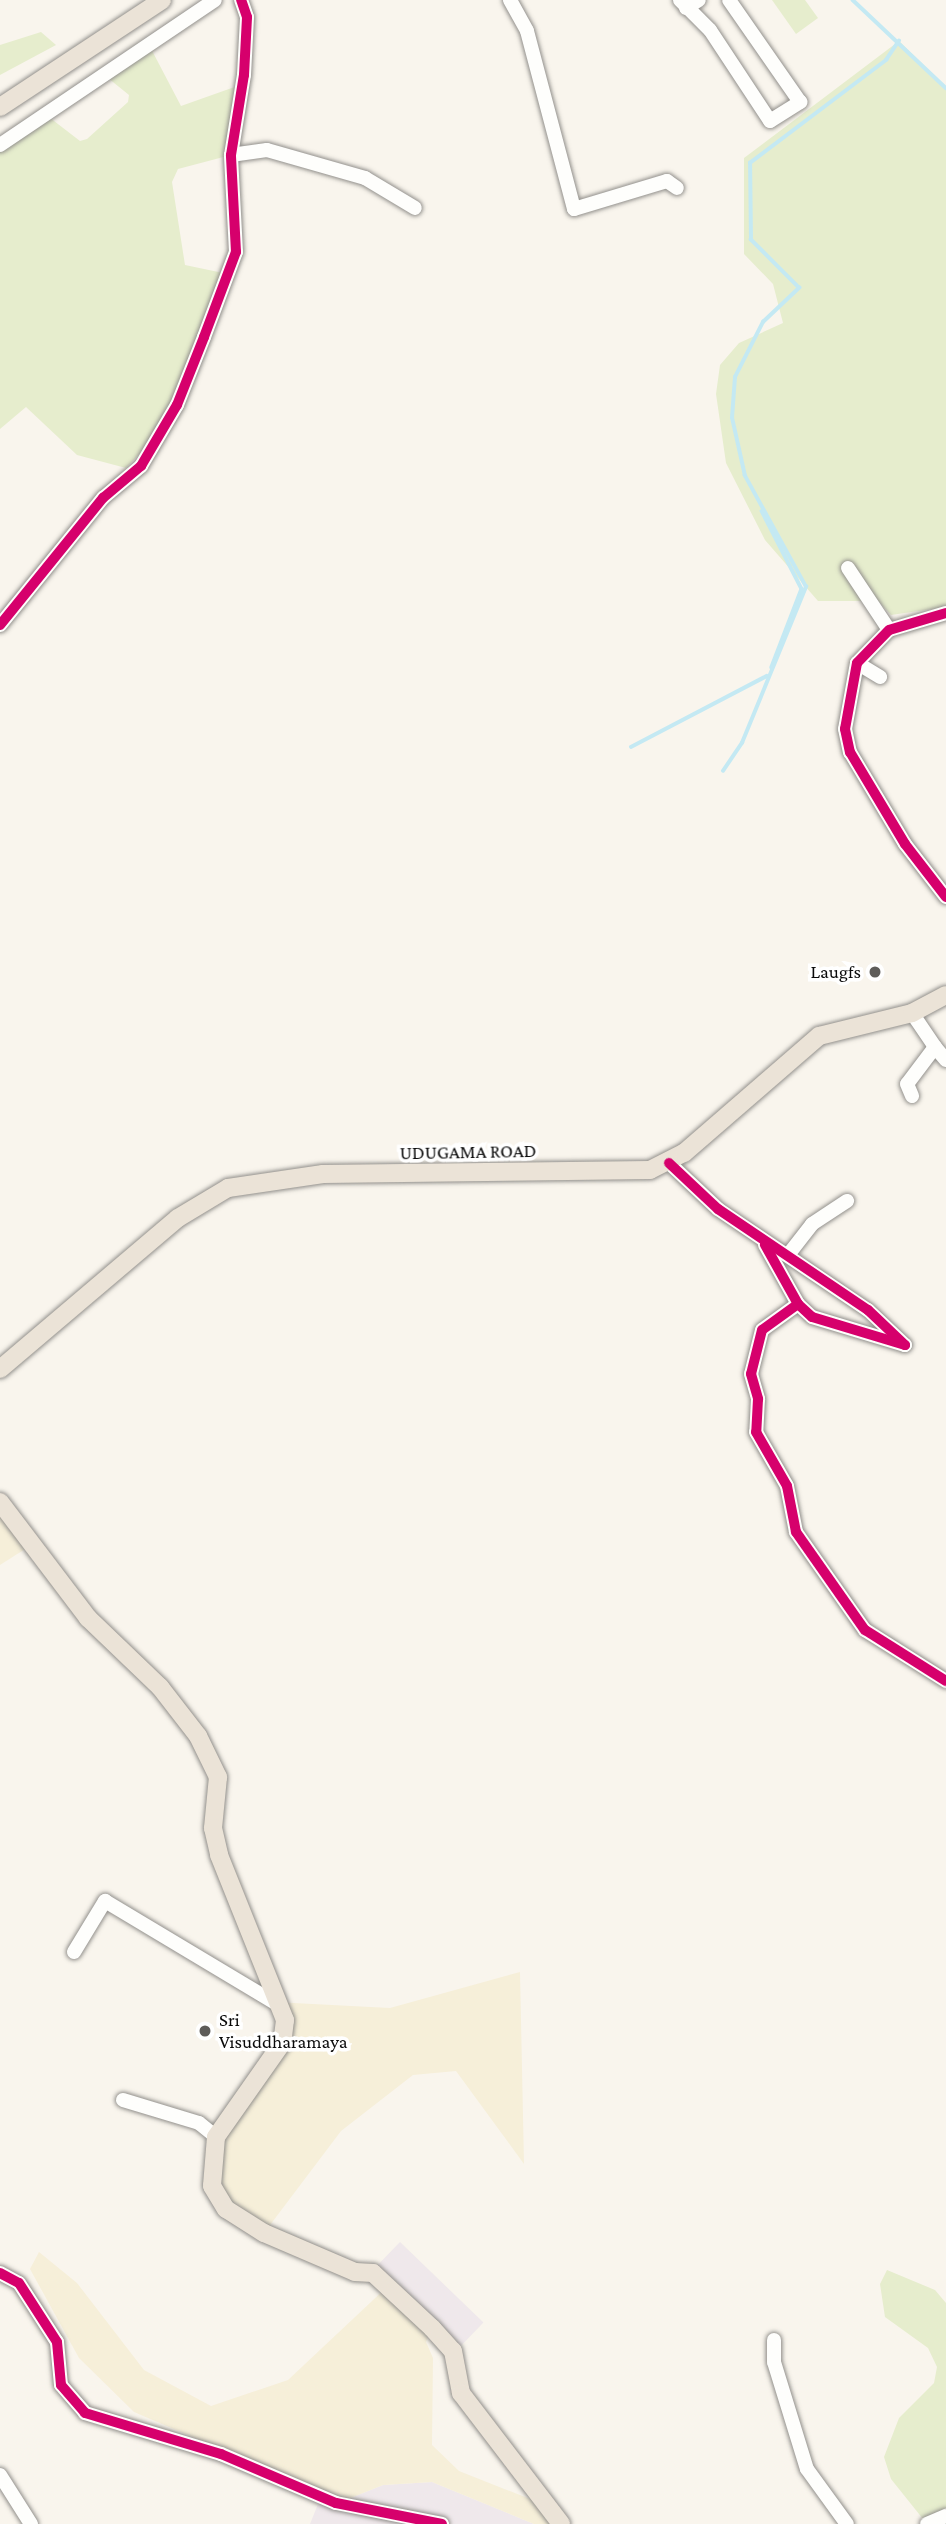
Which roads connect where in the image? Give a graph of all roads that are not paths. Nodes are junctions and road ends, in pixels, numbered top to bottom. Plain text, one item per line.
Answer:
1 (162, 0) edge
2 (215, 0) edge
3 (241, 0) edge
4 (510, 0) edge
5 (699, 0) edge
6 (729, 0) edge
7 (683, 4) edge
8 (0, 107) edge
9 (0, 145) edge
10 (231, 155) junction
11 (677, 188) dead end
12 (415, 208) dead end
13 (848, 568) dead end
14 (946, 613) edge
15 (0, 625) edge
16 (889, 630) junction
17 (857, 663) junction
18 (880, 677) dead end
19 (946, 897) edge
20 (946, 995) edge
21 (912, 1013) junction
22 (935, 1047) junction
23 (946, 1060) edge
24 (912, 1096) dead end
25 (669, 1163) junction
26 (846, 1201) dead end
27 (765, 1245) junction
28 (788, 1255) junction
29 (797, 1304) junction
30 (0, 1369) edge
31 (0, 1502) edge
32 (946, 1681) edge
33 (74, 1952) dead end
34 (274, 2002) junction
35 (123, 2100) dead end
36 (216, 2137) junction
37 (0, 2273) edge
38 (774, 2340) dead end
39 (0, 2475) edge
40 (946, 2516) edge
41 (31, 2524) edge
42 (442, 2524) edge
43 (561, 2524) edge
44 (847, 2524) edge
45 (927, 2524) edge

1 - 8 main road
2 - 9 street
3 - 10 street
4 - 11 street
5 - 7 street
6 - 7 street
10 - 12 street
10 - 15 street
13 - 16 street
14 - 16 street
16 - 17 street
17 - 18 street
17 - 19 street
20 - 21 main road, UDUGAMA ROAD
21 - 22 street
21 - 25 main road, UDUGAMA ROAD
22 - 23 street
22 - 24 street
25 - 27 street
25 - 30 main road, UDUGAMA ROAD
26 - 28 street
27 - 28 street
27 - 29 street
28 - 29 street
29 - 32 street
31 - 34 main road
33 - 34 street
34 - 36 main road
35 - 36 street
36 - 43 main road
37 - 42 street
38 - 44 street
39 - 41 street
40 - 45 street

